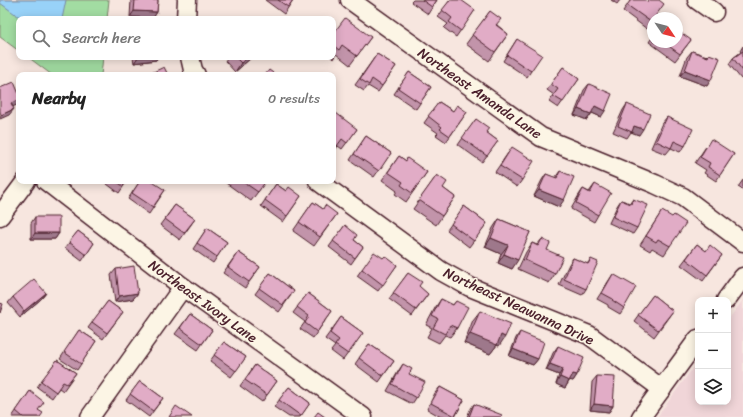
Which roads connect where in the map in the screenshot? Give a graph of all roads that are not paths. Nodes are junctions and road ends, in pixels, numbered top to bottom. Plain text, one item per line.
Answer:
1 (187, 0) edge
2 (350, 0) edge
3 (697, 0) edge
4 (714, 12) dead end
5 (186, 16) edge
6 (191, 60) edge
7 (194, 72) edge
8 (24, 184) edge
9 (50, 184) edge
10 (322, 184) edge
11 (0, 216) edge
12 (743, 242) edge
13 (743, 277) edge
14 (183, 287) junction
15 (728, 297) edge
16 (695, 343) edge
17 (662, 389) junction
18 (90, 417) edge
19 (363, 417) edge
20 (641, 417) edge

1 - 5 street
2 - 12 street, Northeast Amanda Lane
3 - 4 street
6 - 7 street
8 - 11 street
9 - 14 street, Northeast Ivory Lane
10 - 17 street, Northeast Neawanna Drive
13 - 15 street
14 - 18 street
14 - 19 street, Northeast Ivory Lane
16 - 17 street
17 - 20 street

